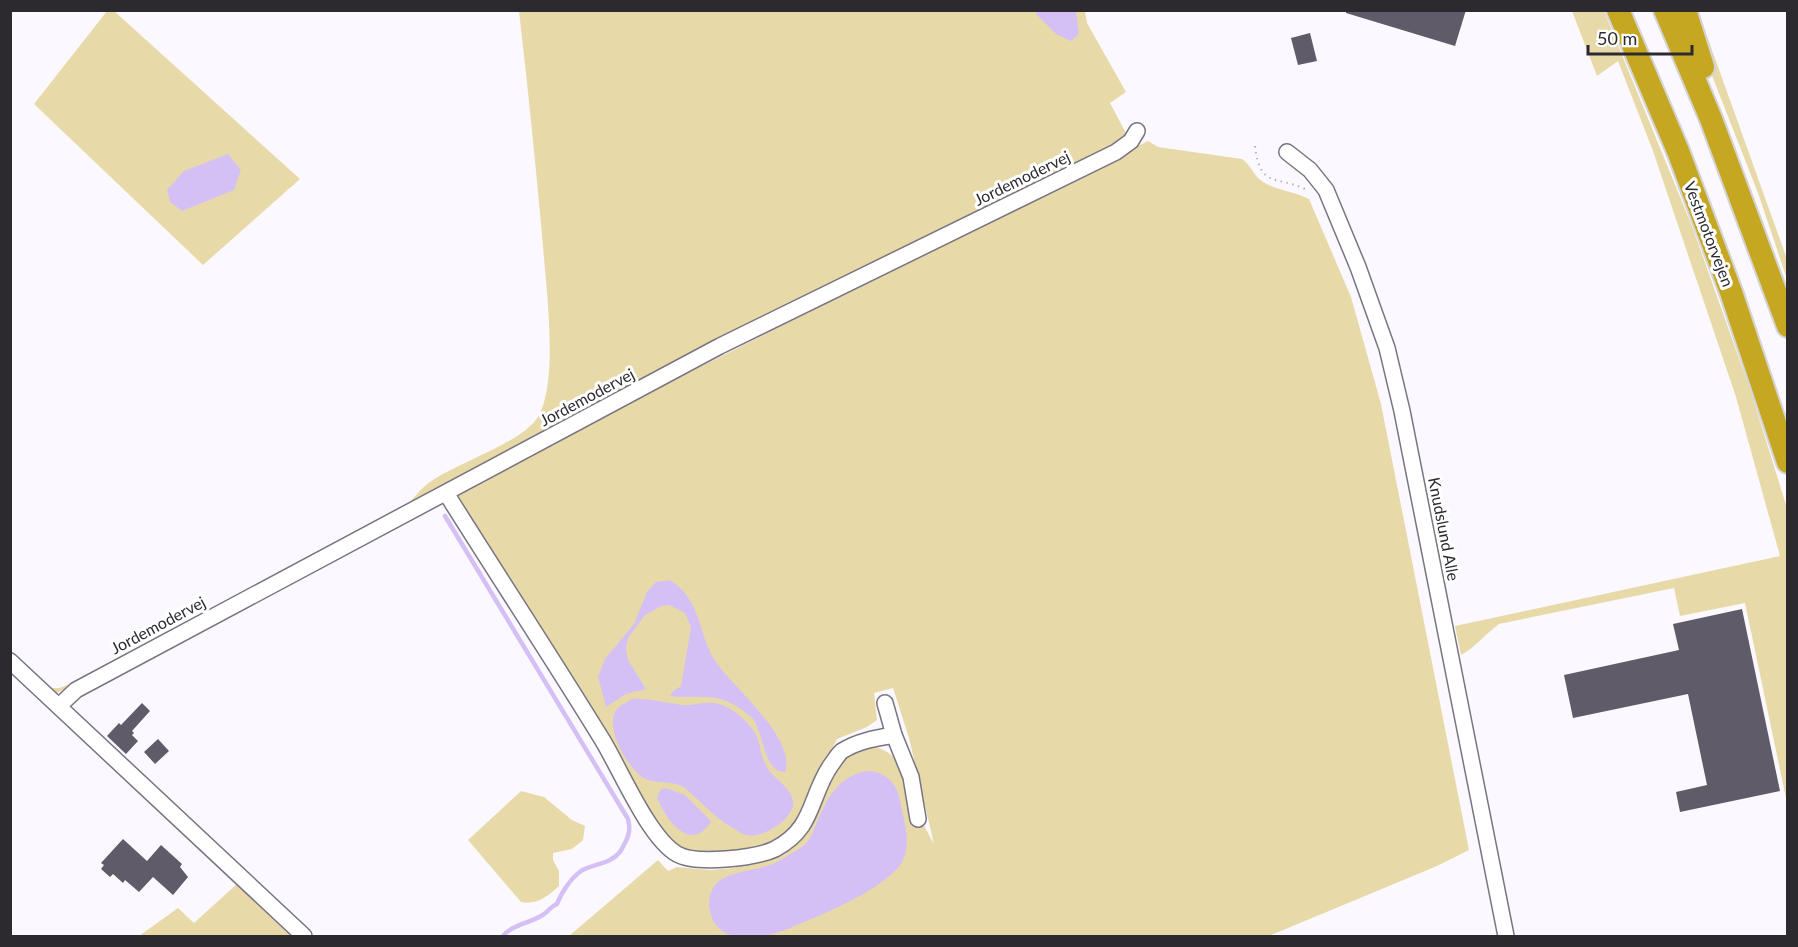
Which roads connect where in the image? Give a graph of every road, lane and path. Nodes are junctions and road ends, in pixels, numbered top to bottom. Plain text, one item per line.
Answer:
1 (1618, 10) edge
2 (1665, 10) edge
3 (1685, 10) edge
4 (1137, 131) dead end
5 (1255, 146) dead end
6 (1287, 152) dead end
7 (1307, 190) dead end
8 (1776, 293) junction
9 (1788, 326) edge
10 (1788, 462) edge
11 (446, 493) junction
12 (10, 661) edge
13 (885, 703) dead end
14 (59, 706) junction
15 (894, 735) junction
16 (918, 819) dead end
17 (304, 936) edge
18 (1506, 936) edge

1 - 10 highway, Vestmotorvejen
2 - 8 highway
3 - 8 highway
4 - 11 street, Jordemodervej
5 - 7 path
6 - 18 street, Knudslund Alle
8 - 9 highway
11 - 14 street, Jordemodervej
11 - 15 street
12 - 14 street
13 - 15 street
14 - 17 street
15 - 16 street

